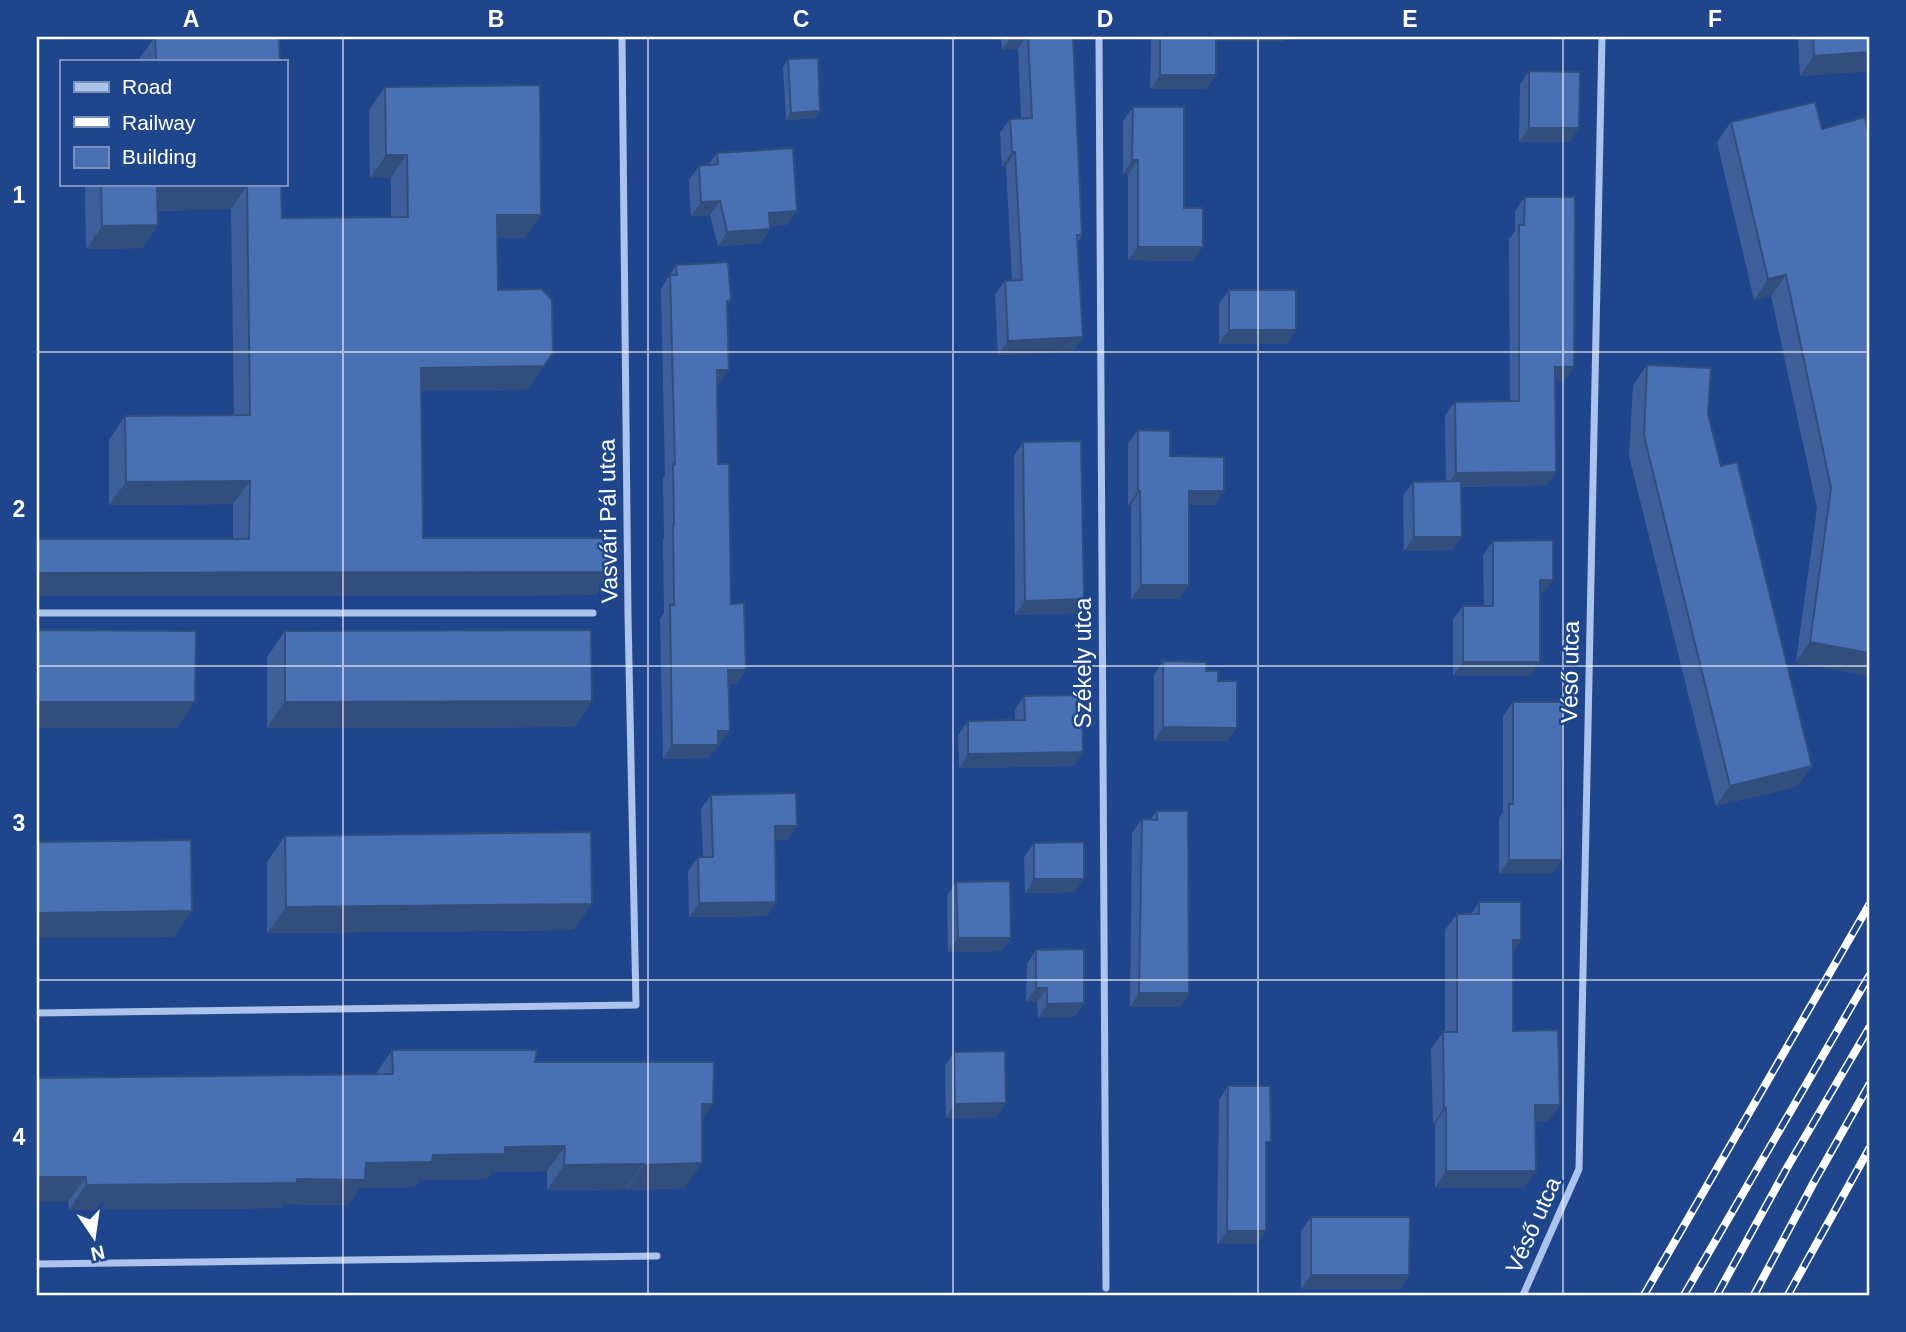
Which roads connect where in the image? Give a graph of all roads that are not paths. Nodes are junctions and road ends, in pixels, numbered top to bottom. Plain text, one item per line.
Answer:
1 (622, 37) edge
2 (1099, 37) edge
3 (1602, 37) edge
4 (37, 612) edge
5 (593, 613) dead end
6 (37, 1013) edge
7 (657, 1256) dead end
8 (37, 1264) edge
9 (1106, 1288) dead end
10 (1523, 1295) edge

1 - 6 street, Vasvári Pál utca
2 - 9 street, Székely utca
3 - 10 street, Véső utca
4 - 5 street
7 - 8 street

